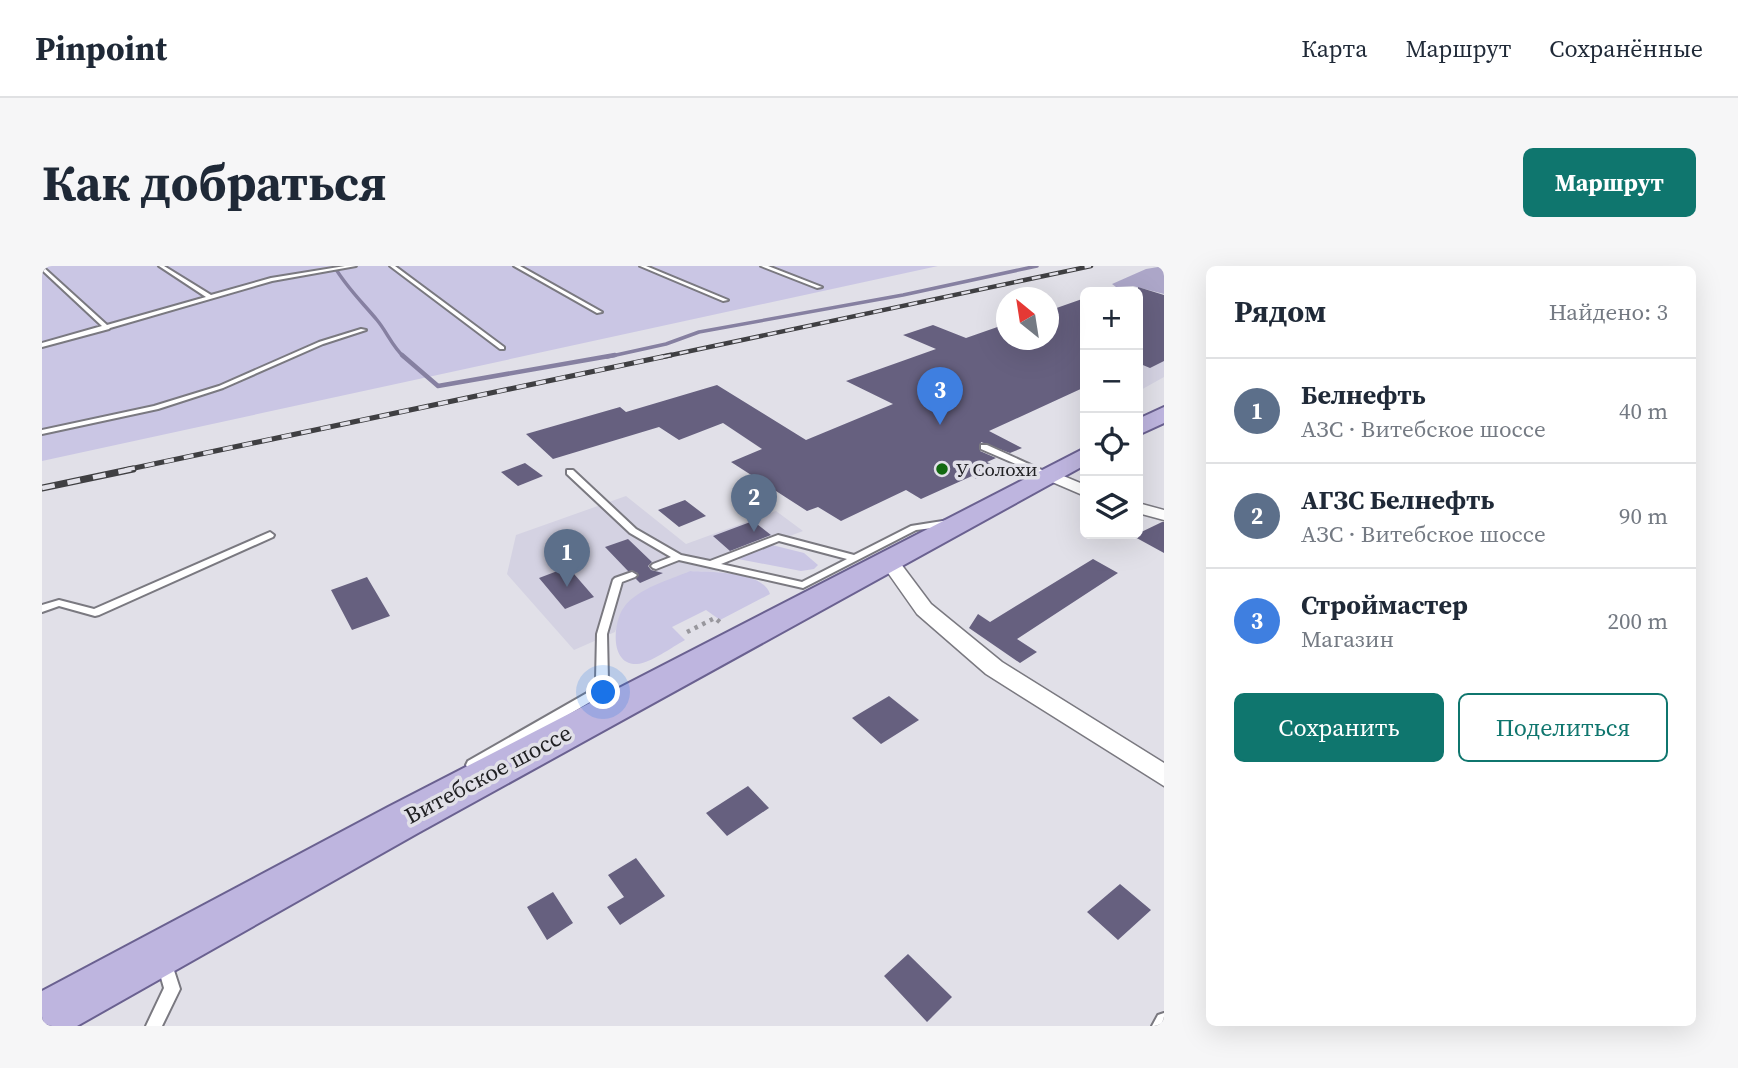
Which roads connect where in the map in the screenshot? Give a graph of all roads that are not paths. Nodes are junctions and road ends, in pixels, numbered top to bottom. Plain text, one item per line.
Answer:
1 (161, 266) edge
2 (354, 266) edge
3 (393, 266) edge
4 (516, 266) edge
5 (642, 266) edge
6 (763, 266) edge
7 (42, 267) edge
8 (819, 287) dead end
9 (209, 297) junction
10 (725, 300) dead end
11 (599, 312) dead end
12 (107, 328) junction
13 (363, 330) dead end
14 (42, 345) edge
15 (502, 348) dead end
16 (1164, 414) edge
17 (1143, 425) edge
18 (42, 432) edge
19 (984, 447) dead end
20 (1080, 459) edge
21 (570, 472) dead end
22 (1049, 475) junction
23 (1080, 489) edge
24 (1143, 509) edge
25 (1164, 515) edge
26 (962, 520) junction
27 (270, 535) dead end
28 (678, 557) junction
29 (855, 558) junction
30 (888, 560) junction
31 (710, 564) junction
32 (656, 566) dead end
33 (632, 575) dead end
34 (42, 609) edge
35 (1164, 776) edge
36 (403, 820) junction
37 (162, 953) junction
38 (42, 1018) edge
39 (1164, 1020) edge
40 (154, 1026) edge
41 (1160, 1026) edge

1 - 9 lane
2 - 9 lane
3 - 15 lane
4 - 11 lane
5 - 10 lane
6 - 8 lane
7 - 12 lane
9 - 12 lane
12 - 14 lane
13 - 18 lane
16 - 17 main road
19 - 22 lane
20 - 22 main road, Витебское шоссе
21 - 28 lane
22 - 23 street
22 - 26 main road, Витебское шоссе
24 - 25 street
26 - 29 lane
26 - 30 main road, Витебское шоссе
27 - 34 lane
28 - 31 lane
28 - 32 lane
29 - 31 lane
29 - 31 lane
30 - 35 street
30 - 36 main road, Витебское шоссе
33 - 36 lane
36 - 37 main road, Витебское шоссе
37 - 38 main road, Витебское шоссе
37 - 40 lane
39 - 41 lane

